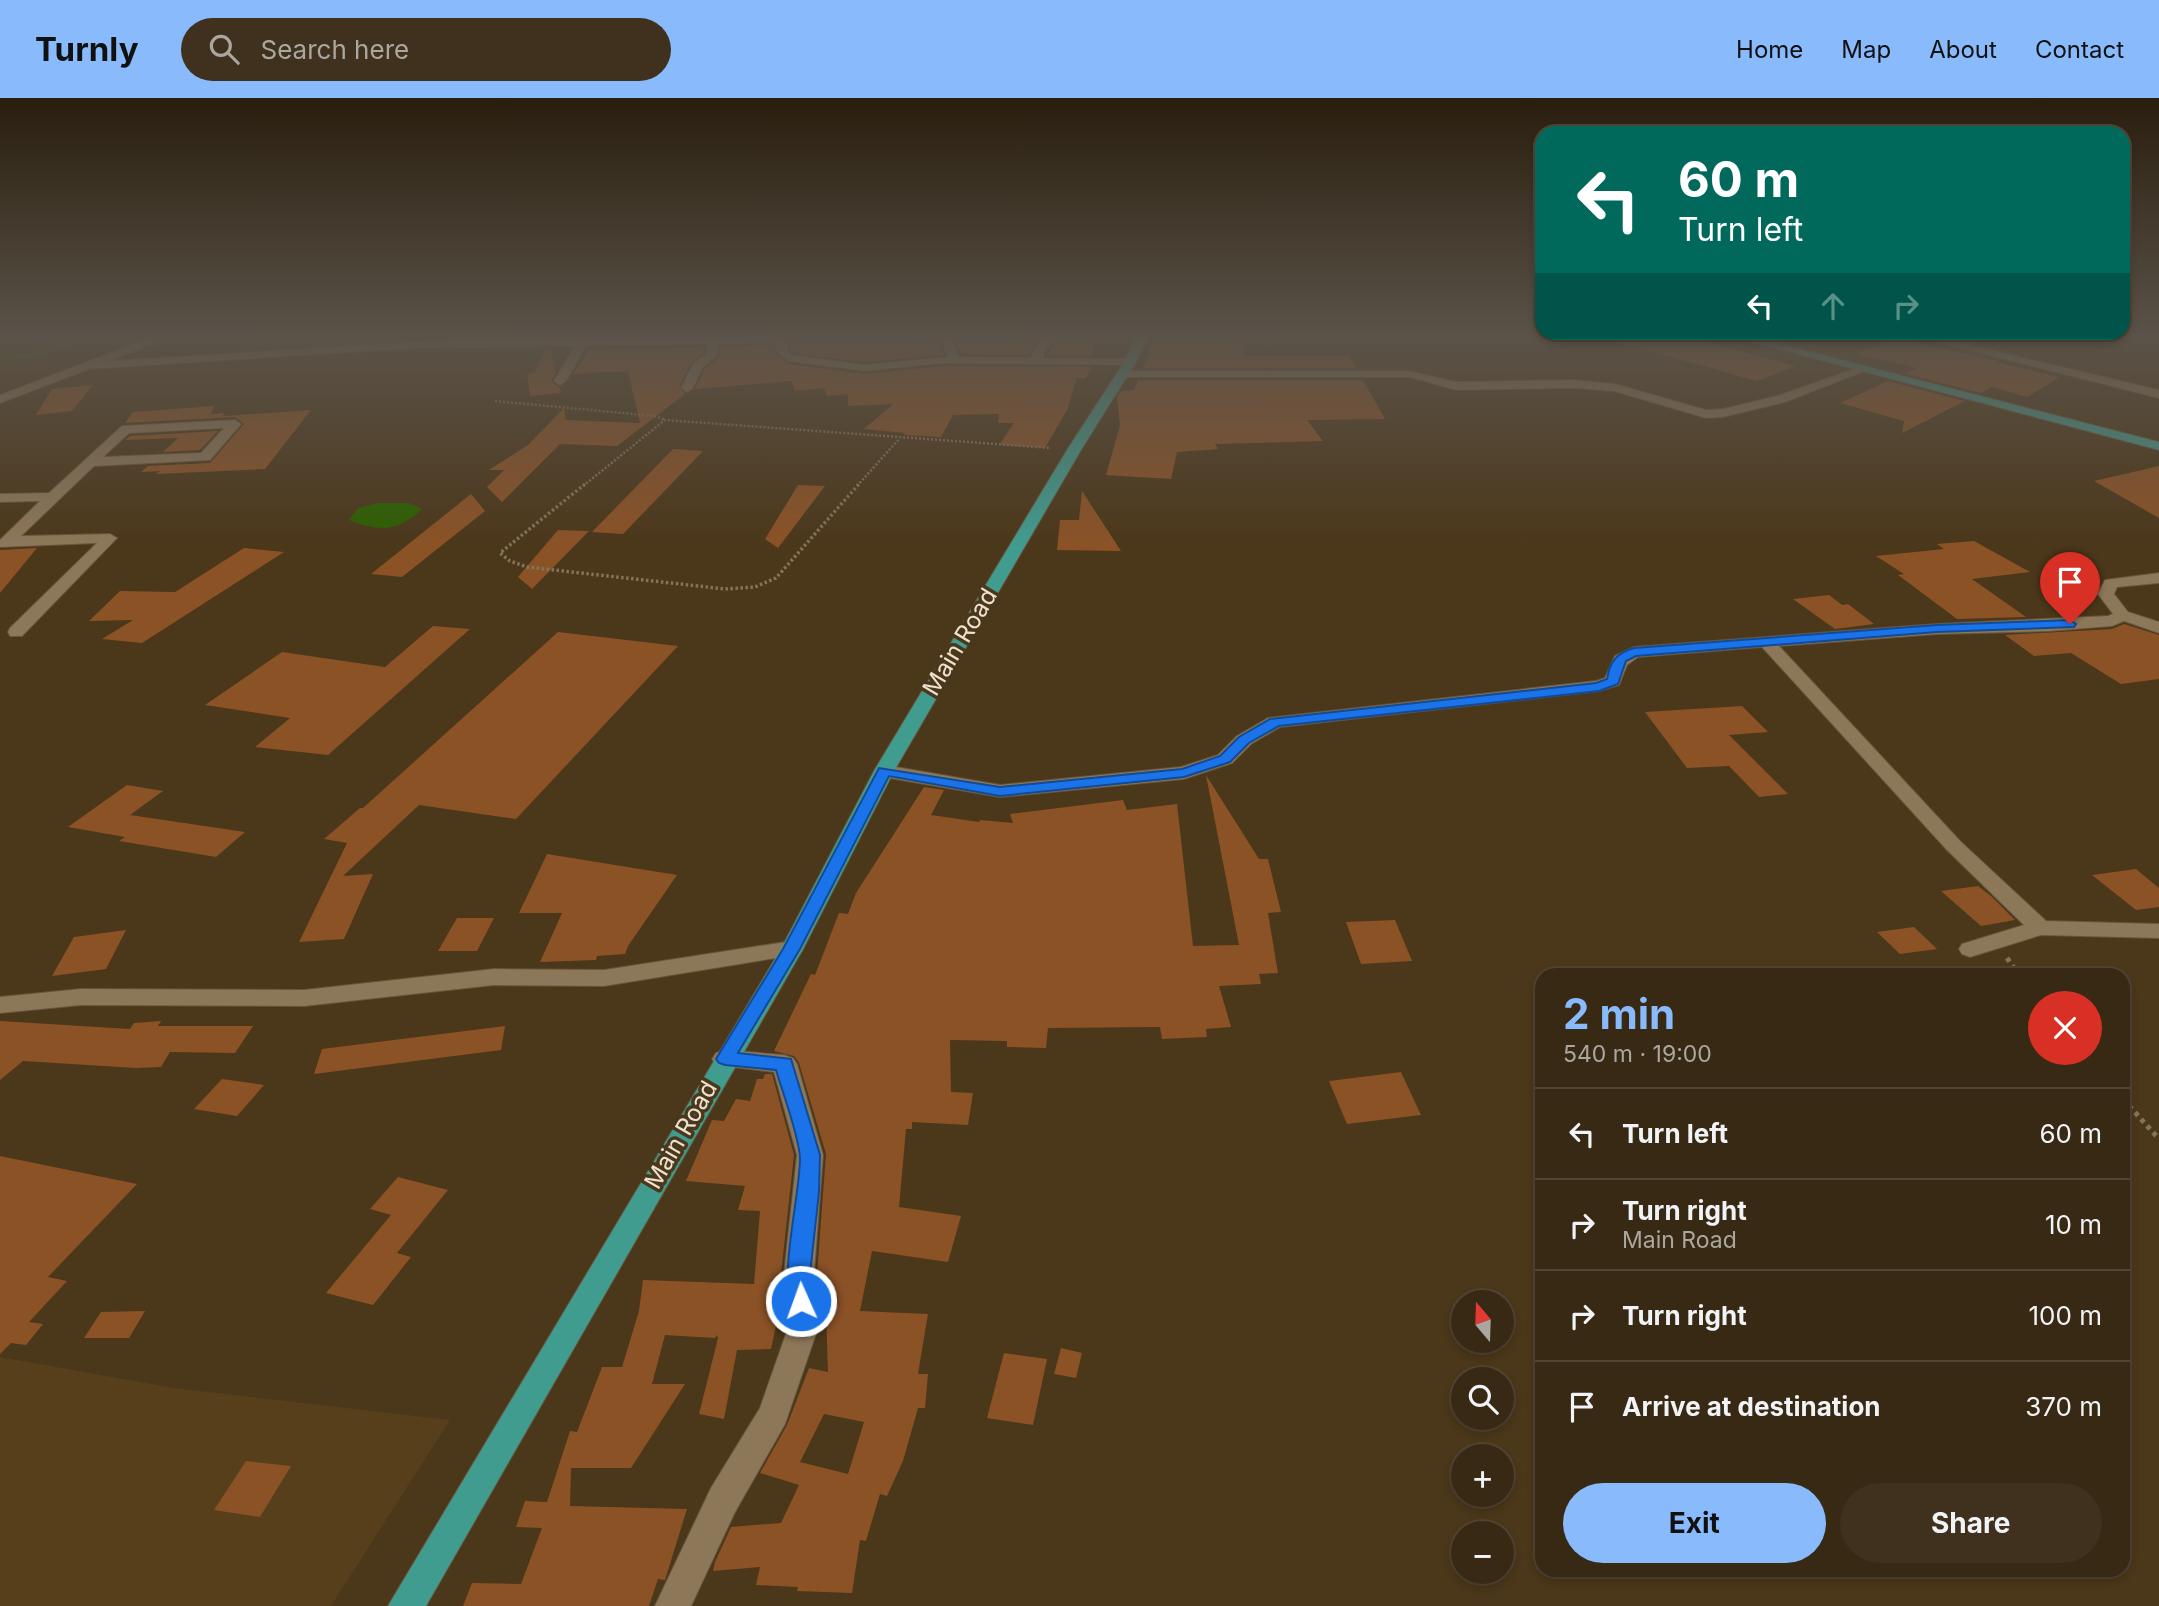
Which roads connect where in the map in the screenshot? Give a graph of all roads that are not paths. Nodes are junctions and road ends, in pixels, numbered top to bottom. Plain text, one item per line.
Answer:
1 (1102, 406) edge
2 (1679, 406) edge
3 (1750, 406) edge
4 (2007, 406) edge
5 (2159, 446) edge
6 (91, 462) junction
7 (53, 497) junction
8 (0, 498) edge
9 (4, 544) edge
10 (2159, 578) edge
11 (2122, 615) junction
12 (2159, 628) edge
13 (16, 632) dead end
14 (1767, 643) junction
15 (884, 771) junction
16 (2040, 928) junction
17 (2159, 931) edge
18 (792, 949) junction
19 (1970, 949) dead end
20 (0, 1005) edge
21 (725, 1059) junction
22 (405, 1606) edge
23 (673, 1606) edge

1 - 15 main road, Main Road
2 - 3 street
4 - 5 main road
6 - 6 street
6 - 7 street
7 - 8 street
7 - 9 street
9 - 13 street
10 - 11 street
11 - 12 street
11 - 14 street
14 - 15 street
14 - 16 street
15 - 18 main road, Main Road
16 - 17 street
16 - 19 street
18 - 20 street
18 - 21 main road, Main Road
21 - 22 main road, Main Road
21 - 23 street

